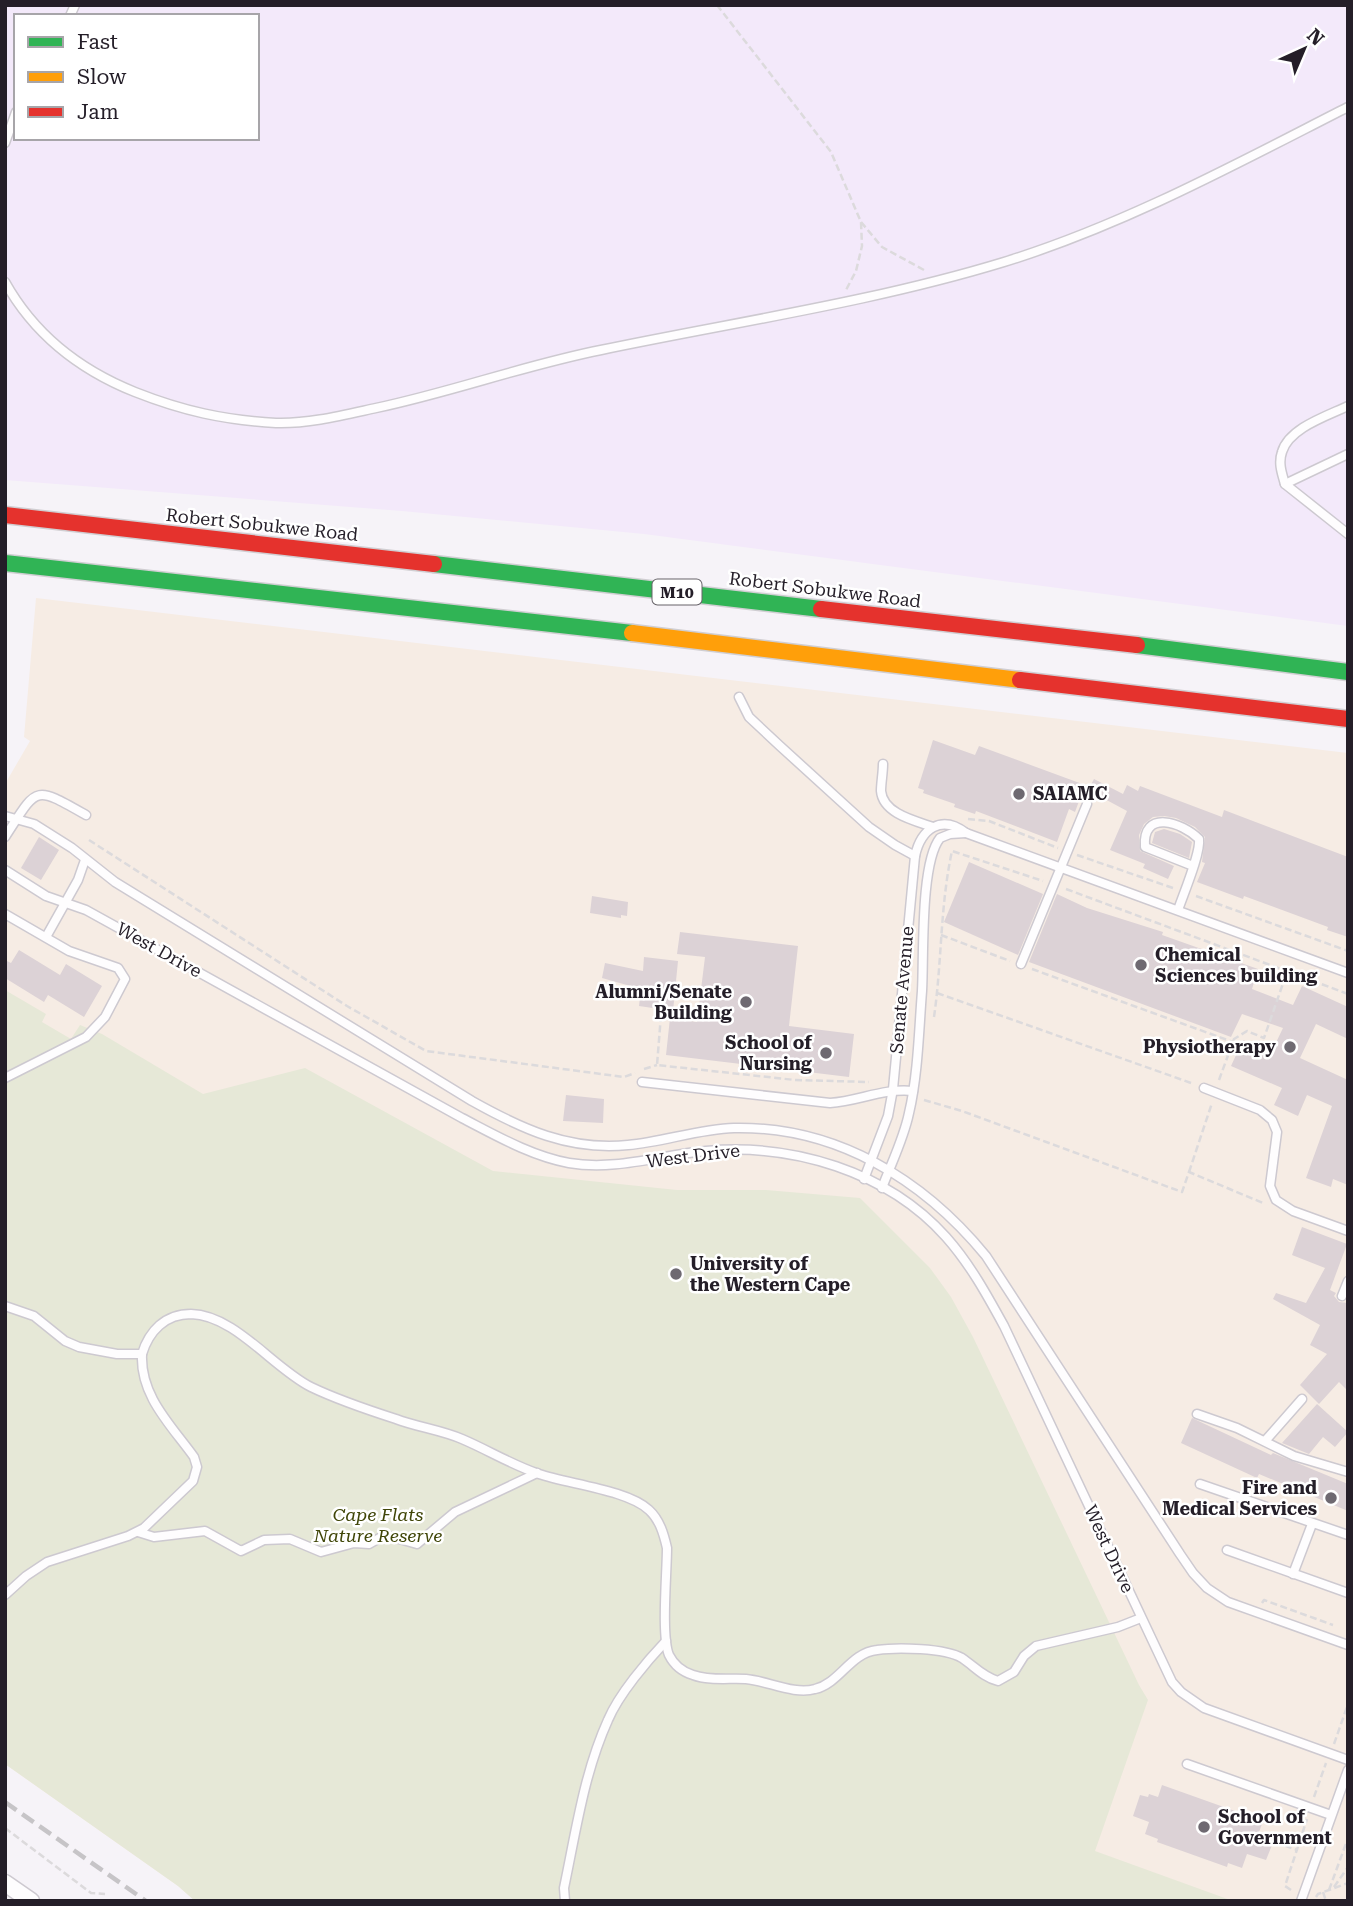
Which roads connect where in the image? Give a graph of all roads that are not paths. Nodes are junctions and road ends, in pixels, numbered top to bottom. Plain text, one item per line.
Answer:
1 (1348, 107) edge
2 (14, 118) edge
3 (5, 143) edge
4 (5, 282) edge
5 (1348, 406) edge
6 (1348, 454) edge
7 (1285, 484) junction
8 (5, 515) edge
9 (1345, 529) edge
10 (5, 563) edge
11 (1348, 672) edge
12 (739, 697) dead end
13 (1348, 719) edge
14 (883, 764) dead end
15 (1087, 804) dead end
16 (86, 815) dead end
17 (5, 816) edge
18 (16, 819) junction
19 (933, 827) junction
20 (966, 833) junction
21 (5, 836) edge
22 (915, 856) junction
23 (85, 860) junction
24 (1193, 866) junction
25 (1060, 868) junction
26 (5, 870) edge
27 (66, 902) junction
28 (1178, 911) junction
29 (5, 914) edge
30 (46, 937) junction
31 (905, 955) junction
32 (923, 957) junction
33 (1019, 964) road end
34 (1348, 973) edge
35 (5, 1078) edge
36 (642, 1082) dead end
37 (1204, 1088) road end
38 (893, 1089) junction
39 (913, 1091) junction
40 (871, 1161) junction
41 (889, 1169) junction
42 (864, 1179) junction
43 (881, 1188) junction
44 (1348, 1231) edge
45 (1348, 1281) edge
46 (1342, 1296) dead end
47 (5, 1306) edge
48 (142, 1354) junction
49 (1302, 1399) dead end
50 (1197, 1414) dead end
51 (1265, 1441) junction
52 (1348, 1472) edge
53 (537, 1473) junction
54 (1200, 1484) dead end
55 (1312, 1524) junction
56 (138, 1532) junction
57 (1348, 1535) edge
58 (1227, 1550) dead end
59 (1293, 1574) junction
60 (1348, 1593) edge
61 (5, 1595) edge
62 (1141, 1618) junction
63 (666, 1641) junction
64 (1348, 1645) edge
65 (1348, 1760) edge
66 (1187, 1764) dead end
67 (1348, 1770) edge
68 (1331, 1815) junction
69 (5, 1883) edge
70 (31, 1901) edge
71 (565, 1901) edge
72 (1301, 1901) edge

1 - 4 lane
2 - 3 lane
5 - 7 lane
6 - 7 lane
7 - 9 lane
8 - 11 main road, Robert Sobukwe Road / M10
10 - 13 main road
12 - 22 lane
14 - 19 lane
15 - 25 lane
16 - 18 lane
17 - 18 lane, West Drive
18 - 21 lane
18 - 23 lane, West Drive
19 - 20 lane
19 - 22 lane, Senate Avenue
20 - 25 lane
20 - 32 lane, Senate Avenue
22 - 31 lane, Senate Avenue
23 - 27 lane
23 - 40 lane, West Drive
24 - 24 lane
24 - 28 lane
25 - 28 lane
25 - 33 lane
26 - 27 lane, West Drive
27 - 30 lane
27 - 42 lane, West Drive
28 - 34 lane
29 - 30 lane
30 - 35 lane
31 - 32 lane
31 - 38 lane, Senate Avenue
32 - 39 lane, Senate Avenue
36 - 38 lane
37 - 44 lane
38 - 39 lane
38 - 40 lane, Senate Avenue
39 - 41 lane, Senate Avenue
40 - 41 lane, West Drive
40 - 42 lane, Senate Avenue
41 - 43 lane, Senate Avenue
41 - 64 lane, West Drive
42 - 43 lane, West Drive
43 - 62 lane, West Drive
45 - 46 lane
47 - 48 lane
48 - 53 lane
48 - 56 lane
49 - 51 lane
50 - 51 lane
51 - 52 lane
53 - 56 lane
53 - 63 lane
54 - 55 lane
55 - 57 lane
55 - 59 lane
56 - 61 lane
58 - 59 lane
59 - 60 lane
62 - 63 lane
62 - 65 lane, West Drive
63 - 71 lane
66 - 68 lane
67 - 68 lane
68 - 72 lane
69 - 70 street

